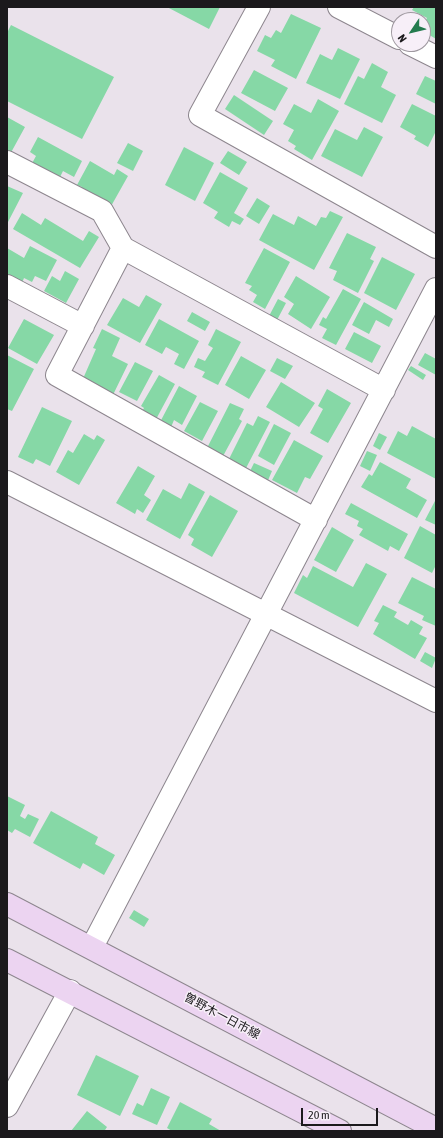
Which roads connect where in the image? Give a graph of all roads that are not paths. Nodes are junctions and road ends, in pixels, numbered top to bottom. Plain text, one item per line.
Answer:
1 (259, 7) edge
2 (339, 7) edge
3 (391, 34) edge
4 (426, 52) edge
5 (436, 57) edge
6 (7, 162) edge
7 (436, 247) edge
8 (123, 248) junction
9 (7, 286) edge
10 (436, 289) edge
11 (83, 326) junction
12 (384, 390) junction
13 (7, 482) edge
14 (316, 520) junction
15 (265, 613) junction
16 (435, 696) edge
17 (7, 904) edge
18 (92, 947) junction
19 (7, 960) edge
20 (70, 991) junction
21 (7, 1106) edge
22 (436, 1129) edge
23 (340, 1131) edge

1 - 7 street
2 - 3 street
4 - 5 street
6 - 8 street
8 - 11 street
8 - 12 street
9 - 11 street
10 - 12 street
11 - 14 street
12 - 14 street
13 - 15 street
14 - 15 street
15 - 16 street
15 - 18 street
17 - 18 main road, 曽野木一日市線
18 - 22 main road, 曽野木一日市線
19 - 20 main road
20 - 21 street
20 - 23 main road

